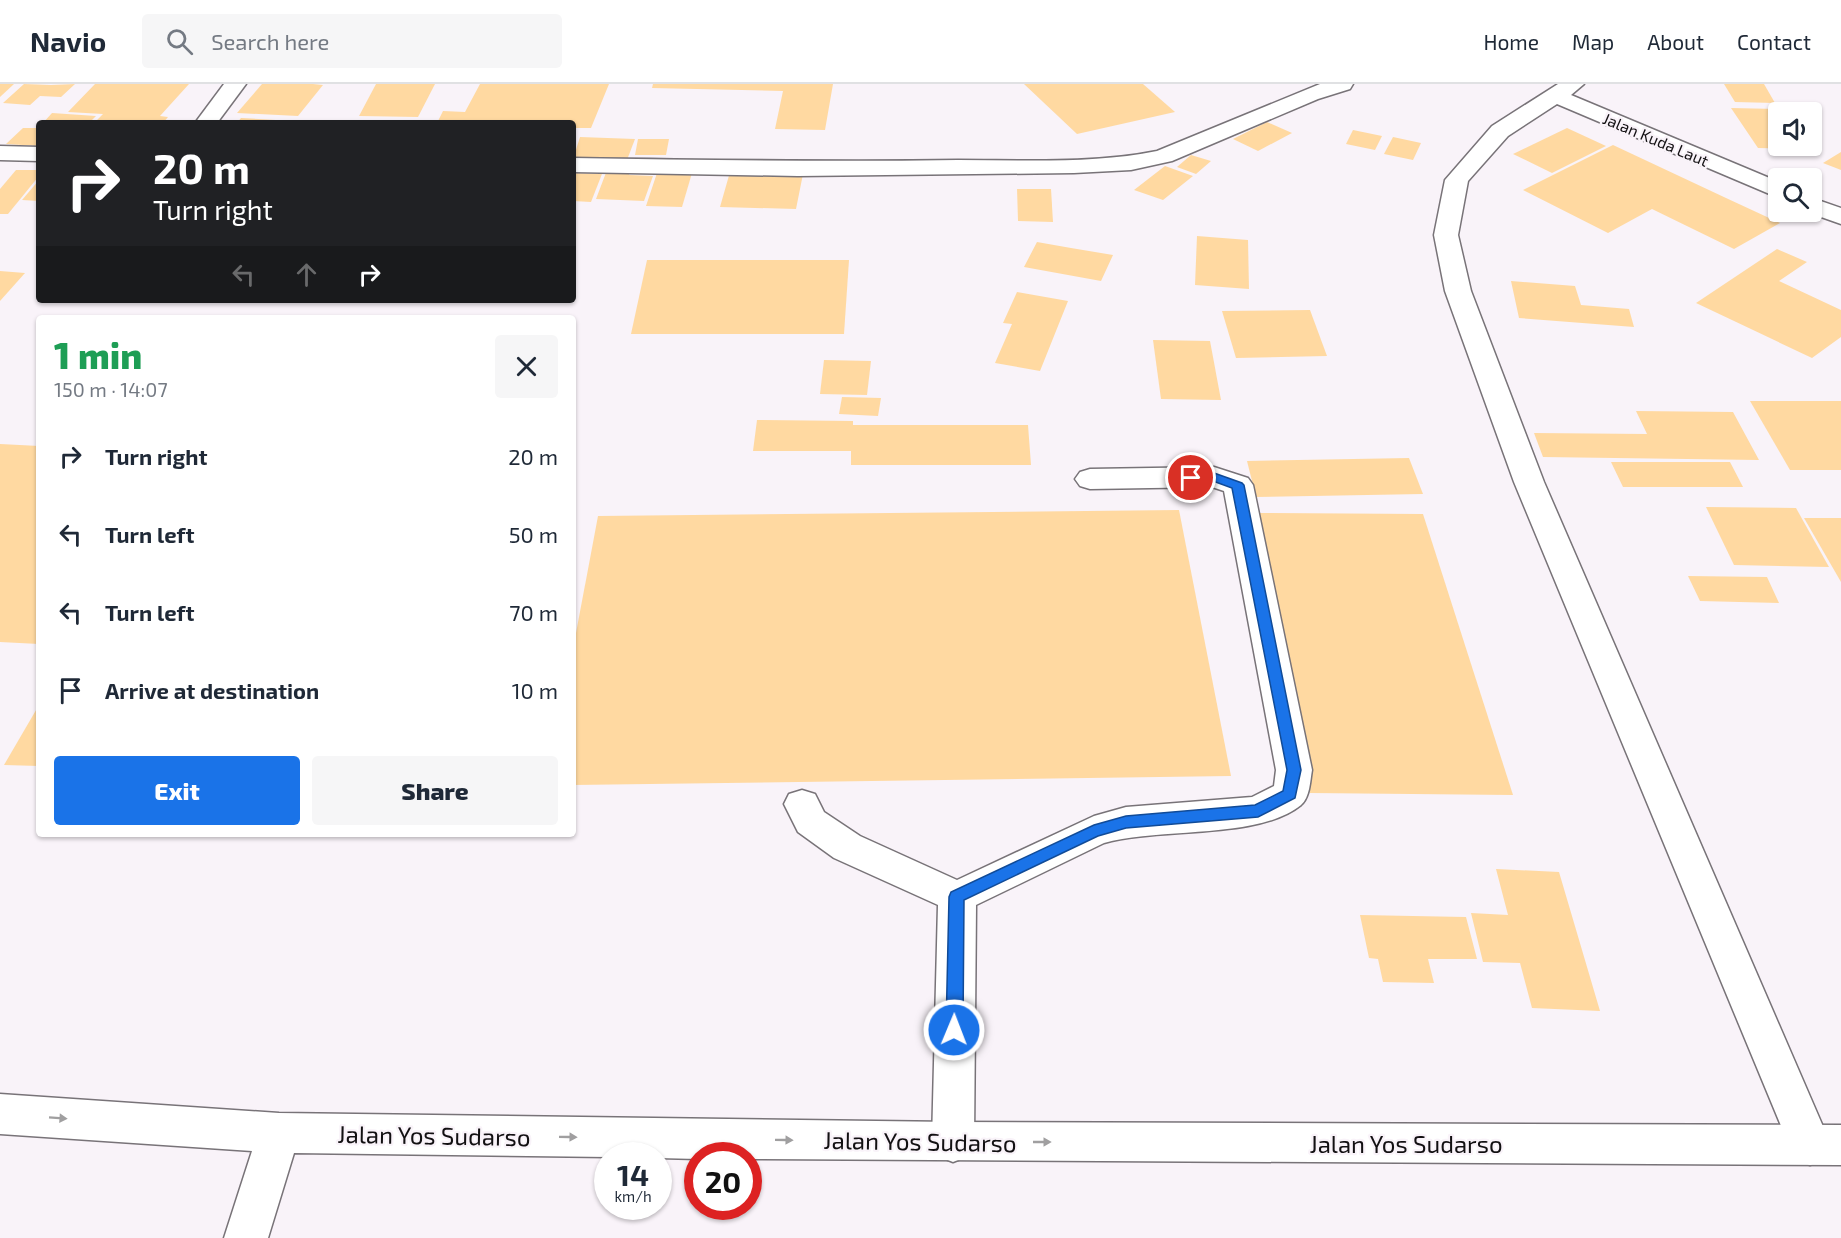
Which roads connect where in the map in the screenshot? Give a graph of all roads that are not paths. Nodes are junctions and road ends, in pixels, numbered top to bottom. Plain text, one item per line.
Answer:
1 (235, 84) edge
2 (1285, 84) edge
3 (1342, 84) edge
4 (1563, 90) edge
5 (1310, 94) junction
6 (208, 120) edge
7 (0, 153) edge
8 (36, 154) edge
9 (576, 165) edge
10 (1768, 186) edge
11 (1822, 209) edge
12 (1841, 218) edge
13 (1090, 478) dead end
14 (802, 804) dead end
15 (957, 897) junction
16 (0, 1114) edge
17 (279, 1133) junction
18 (952, 1142) junction
19 (1826, 1145) edge
20 (246, 1238) edge

1 - 6 street
2 - 5 street
3 - 5 street
4 - 10 street, Jalan Kuda Laut
4 - 19 street
5 - 9 street
7 - 8 street
11 - 12 street
13 - 15 street
14 - 15 street
15 - 18 street
16 -> 17 street, Jalan Yos Sudarso
17 -> 18 street, Jalan Yos Sudarso
17 - 20 street
18 -> 19 street, Jalan Yos Sudarso

